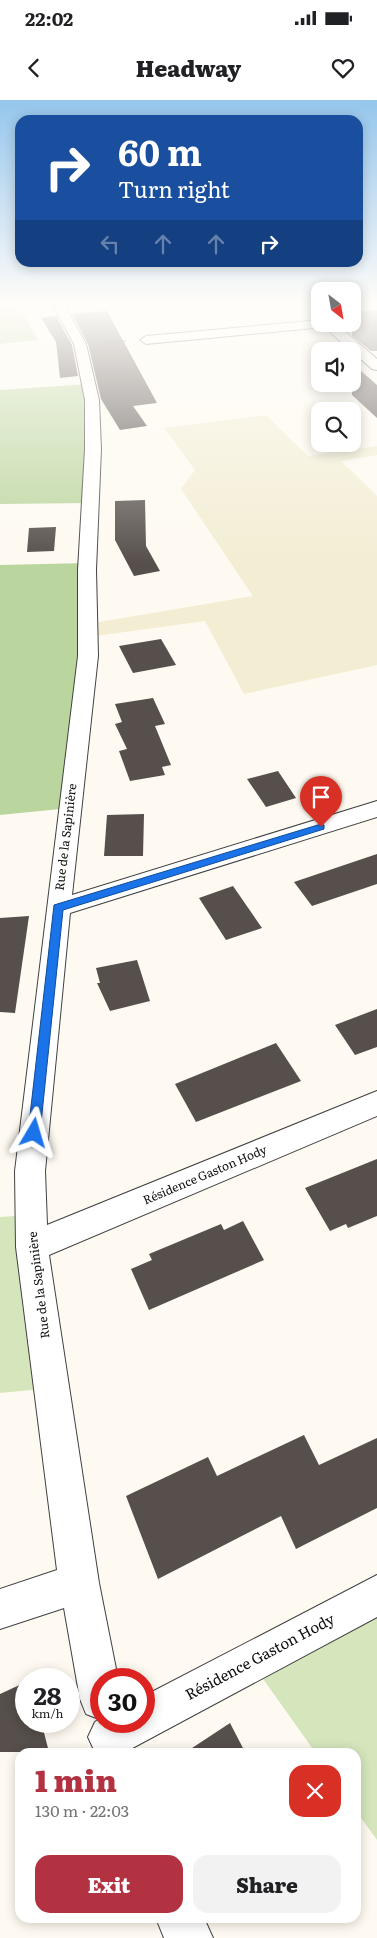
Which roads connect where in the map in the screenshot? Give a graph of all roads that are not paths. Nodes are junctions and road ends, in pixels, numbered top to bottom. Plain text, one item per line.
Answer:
1 (90, 392) edge
2 (377, 810) edge
3 (58, 908) junction
4 (377, 1104) edge
5 (32, 1247) junction
6 (78, 1583) junction
7 (377, 1595) edge
8 (0, 1609) edge
9 (103, 1668) edge
10 (155, 1707) edge
11 (182, 1923) edge
12 (189, 1938) edge

1 - 3 street, Rue de la Sapinière
2 - 3 street
3 - 5 street, Rue de la Sapinière
4 - 5 street, Résidence Gaston Hody
5 - 6 street, Rue de la Sapinière
6 - 8 street
6 - 9 street, Rue de la Sapinière
7 - 10 street, Résidence Gaston Hody
11 - 12 street

